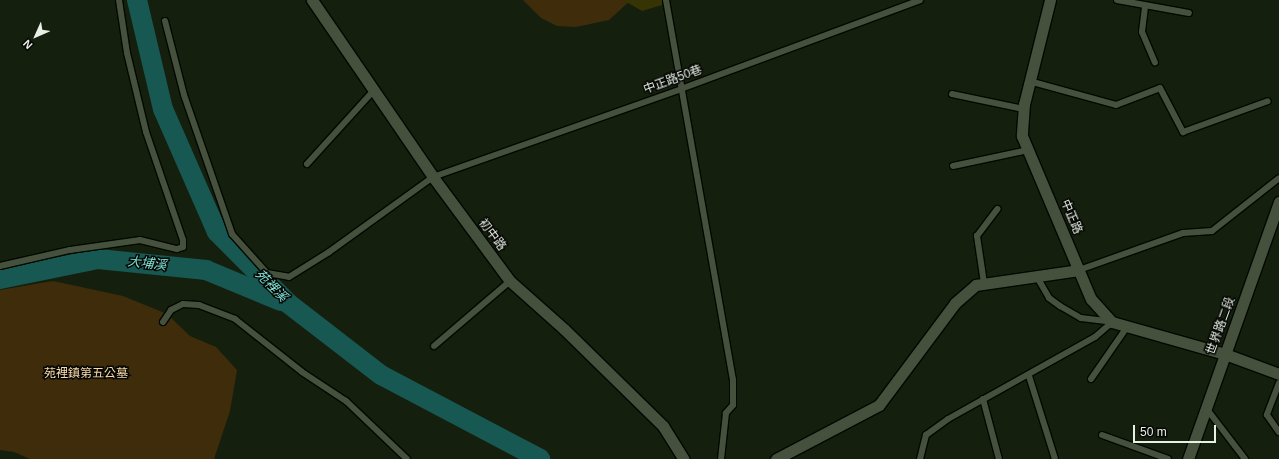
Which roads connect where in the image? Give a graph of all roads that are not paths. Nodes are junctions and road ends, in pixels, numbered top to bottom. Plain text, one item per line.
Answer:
1 (119, 0) edge
2 (312, 0) edge
3 (666, 0) edge
4 (920, 0) edge
5 (1050, 0) edge
6 (1117, 0) edge
7 (1145, 7) junction
8 (1189, 13) dead end
9 (165, 20) dead end
10 (1155, 62) dead end
11 (1030, 81) junction
12 (375, 89) junction
13 (681, 89) junction
14 (952, 94) dead end
15 (1268, 102) dead end
16 (1024, 109) junction
17 (1028, 150) junction
18 (307, 164) dead end
19 (953, 166) dead end
20 (433, 177) junction
21 (1279, 178) edge
22 (1279, 202) edge
23 (997, 209) dead end
24 (0, 266) edge
25 (1079, 270) junction
26 (1037, 277) junction
27 (510, 281) junction
28 (984, 283) junction
29 (163, 322) dead end
30 (1112, 322) junction
31 (1127, 327) junction
32 (434, 346) dead end
33 (1225, 354) junction
34 (1279, 374) edge
35 (1028, 376) junction
36 (1091, 379) dead end
37 (1279, 383) edge
38 (983, 399) junction
39 (1206, 408) junction
40 (1279, 432) edge
41 (1102, 435) dead end
42 (407, 459) edge
43 (684, 459) edge
44 (721, 459) edge
45 (776, 459) edge
46 (920, 459) edge
47 (999, 459) edge
48 (1055, 459) edge
49 (1168, 459) edge
50 (1188, 459) edge
51 (1244, 459) edge

1 - 24 lane
2 - 12 street, 初中路
3 - 13 lane
4 - 13 lane, 中正路50巷
5 - 11 street, 中正路
6 - 7 lane
7 - 8 lane
7 - 10 lane
9 - 20 lane, 中正路50巷
11 - 15 lane
11 - 16 street, 中正路
12 - 18 lane
12 - 20 street, 初中路
13 - 20 lane, 中正路50巷
13 - 44 lane
14 - 16 lane
16 - 17 street, 中正路
17 - 19 lane
17 - 25 street, 中正路
20 - 27 street, 初中路
21 - 25 lane
22 - 33 street, 世界路二段
23 - 28 lane
25 - 26 street
25 - 30 street, 中正路
26 - 28 street
26 - 30 lane
27 - 32 lane
27 - 43 street, 初中路
28 - 45 street
29 - 42 lane
30 - 31 street, 中正路
30 - 35 lane
31 - 33 street, 中正路
31 - 36 lane
33 - 34 street, 中正路
33 - 39 street, 世界路二段
35 - 38 lane
35 - 48 lane
37 - 40 lane
38 - 46 lane
38 - 47 lane
39 - 50 street, 世界路二段
39 - 51 lane
41 - 49 lane

